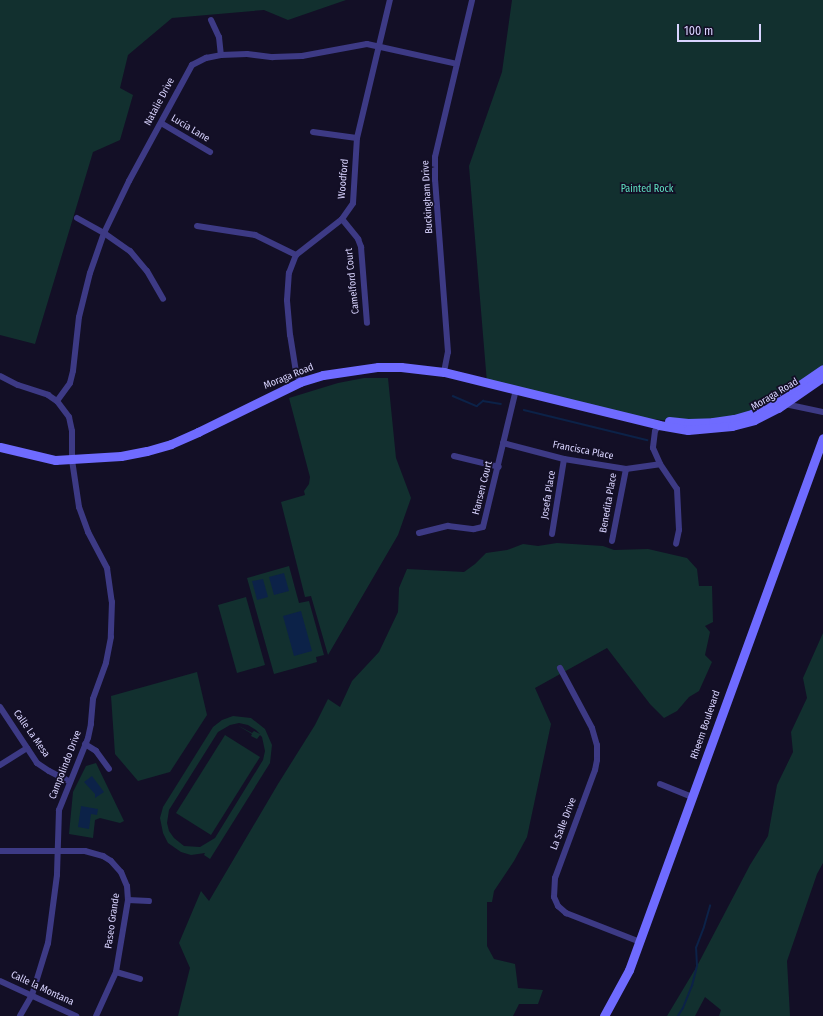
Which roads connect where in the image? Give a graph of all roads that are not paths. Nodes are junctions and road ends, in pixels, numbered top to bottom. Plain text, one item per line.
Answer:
1 (390, 0) edge
2 (472, 0) edge
3 (211, 20) dead end
4 (378, 47) junction
5 (221, 55) junction
6 (457, 64) junction
7 (161, 123) junction
8 (313, 132) dead end
9 (357, 138) junction
10 (210, 152) dead end
11 (77, 218) dead end
12 (342, 219) junction
13 (197, 226) dead end
14 (104, 233) junction
15 (296, 254) junction
16 (163, 299) dead end
17 (368, 323) dead end
18 (823, 369) edge
19 (444, 372) junction
20 (0, 376) edge
21 (823, 377) edge
22 (300, 382) junction
23 (516, 390) junction
24 (57, 401) junction
25 (785, 404) junction
26 (823, 412) edge
27 (618, 415) junction
28 (659, 425) junction
29 (823, 438) edge
30 (503, 443) junction
31 (0, 447) edge
32 (454, 456) dead end
33 (564, 459) junction
34 (72, 460) junction
35 (660, 464) junction
36 (499, 467) junction
37 (626, 469) junction
38 (419, 533) dead end
39 (552, 534) dead end
40 (612, 541) dead end
41 (676, 544) dead end
42 (560, 668) dead end
43 (0, 707) edge
44 (85, 744) junction
45 (28, 748) junction
46 (0, 766) edge
47 (109, 769) dead end
48 (69, 781) junction
49 (660, 784) dead end
50 (693, 796) junction
51 (0, 851) edge
52 (58, 851) junction
53 (128, 900) junction
54 (149, 901) dead end
55 (640, 942) junction
56 (116, 972) junction
57 (140, 979) dead end
58 (0, 981) edge
59 (32, 995) junction
60 (20, 1016) edge
61 (76, 1016) edge
62 (96, 1016) edge
63 (604, 1016) edge

1 - 4 street, Woodford
2 - 6 street, Buckingham Drive
3 - 5 street
4 - 5 street, Natalie Drive
4 - 6 street, Natalie Drive
4 - 9 street, Woodford
5 - 7 street, Natalie Drive
6 - 19 street, Buckingham Drive
7 - 10 street, Lucia Lane
7 - 14 street, Natalie Drive
8 - 9 street
9 - 12 street, Woodford
11 - 14 street
12 - 15 street, Woodford
12 - 17 street, Camelford Court
13 - 15 street
14 - 16 street
14 - 24 street, Natalie Drive
15 - 22 street, Woodford
18 - 27 main road, Moraga Road
19 - 22 main road, Moraga Road
19 - 23 main road, Moraga Road
20 - 24 street, Campolindo Drive
21 - 25 main road, Moraga Road
22 - 34 main road, Moraga Road
23 - 27 main road, Moraga Road
23 - 30 street, Hansen Court
24 - 34 street, Campolindo Drive
25 - 26 street
25 - 28 main road, Moraga Road
27 - 28 main road, Moraga Road
28 - 35 street
29 - 50 main road, Rheem Boulevard
30 - 33 street, Francisca Place
30 - 36 street, Hansen Court
31 - 34 main road, Moraga Road
32 - 36 street
33 - 37 street, Francisca Place
33 - 39 street, Josefa Place
34 - 44 street, Campolindo Drive
35 - 37 street, Francisca Place
35 - 41 street
36 - 38 street, Hansen Court
37 - 40 street, Benedita Place
42 - 55 street, La Salle Drive
43 - 45 street, Calle La Mesa
44 - 47 street
44 - 48 street, Campolindo Drive
45 - 46 street
45 - 48 street, Calle La Mesa
48 - 52 street, Campolindo Drive
49 - 50 street
50 - 55 main road, Rheem Boulevard
51 - 52 street, Paseo Grande
52 - 53 street, Paseo Grande
52 - 59 street, Campolindo Drive
53 - 54 street
53 - 56 street, Paseo Grande
55 - 63 main road, Rheem Boulevard
56 - 57 street
56 - 62 street, Paseo Grande
58 - 59 street, Calle la Montana
59 - 60 street, Campolindo Drive
59 - 61 street, Calle la Montana

